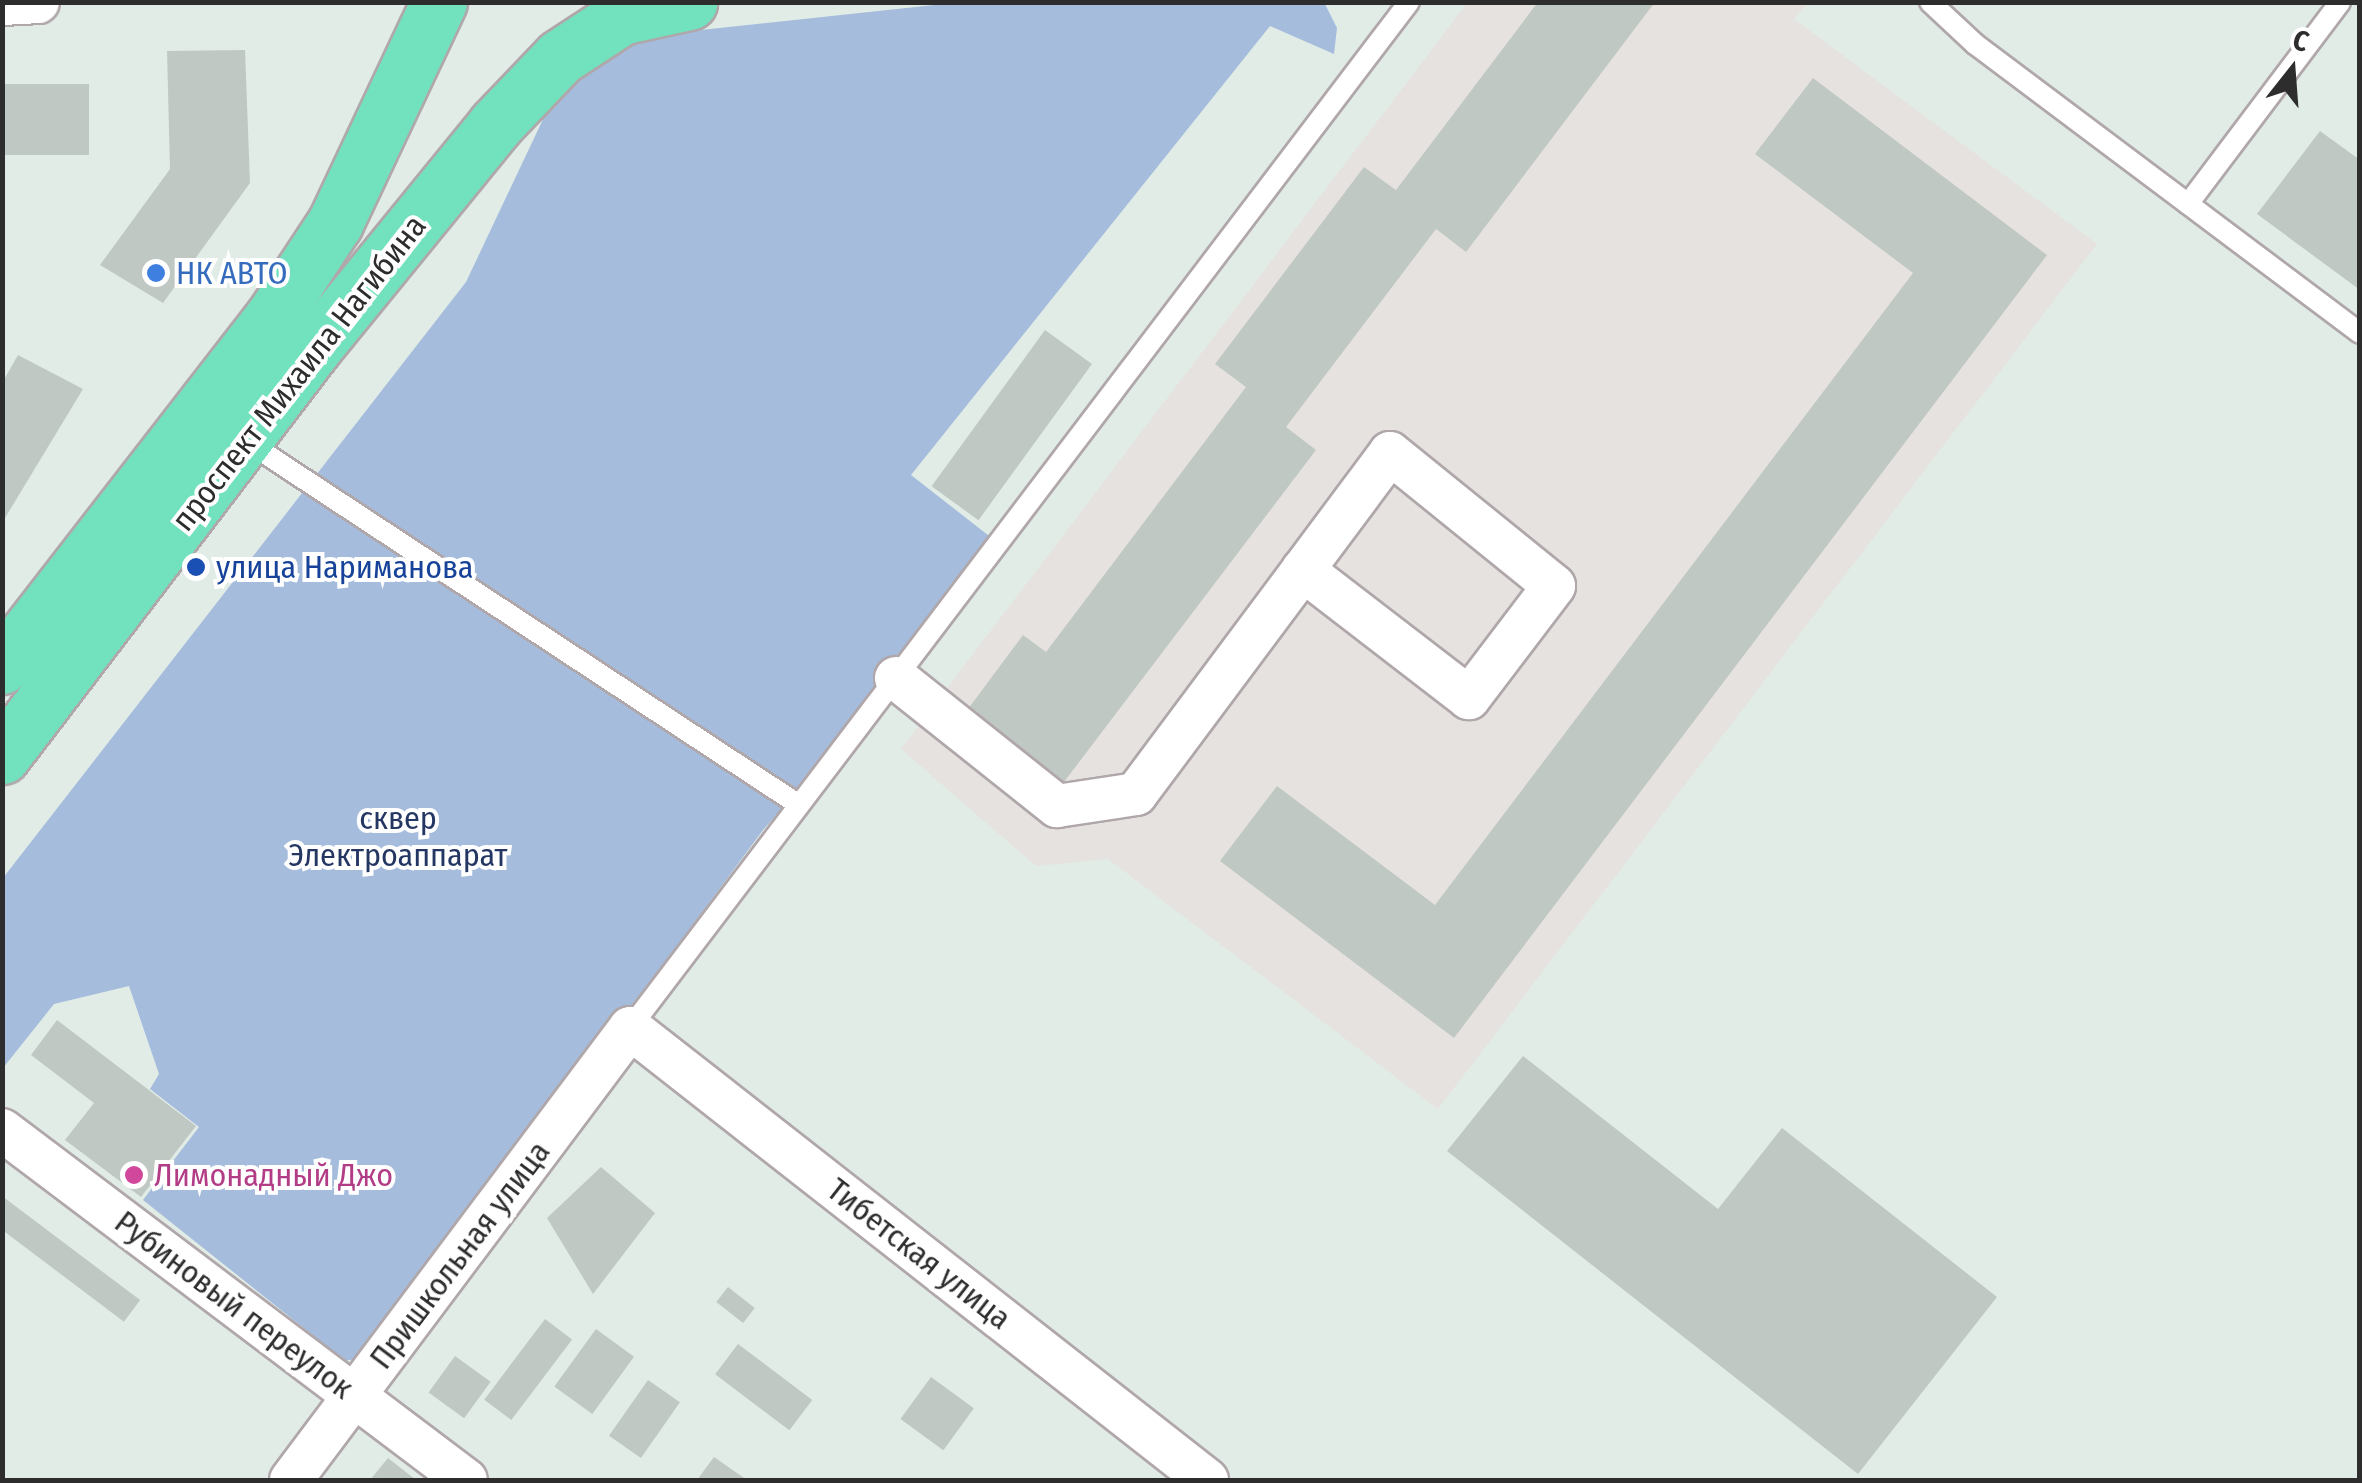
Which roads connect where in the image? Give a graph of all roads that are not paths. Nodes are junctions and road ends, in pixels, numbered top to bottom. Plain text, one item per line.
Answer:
1 (38, 2) edge
2 (439, 2) edge
3 (690, 2) edge
4 (1409, 2) edge
5 (1930, 2) edge
6 (2340, 2) edge
7 (2, 4) edge
8 (2188, 204) junction
9 (2360, 333) edge
10 (244, 440) junction
11 (1303, 570) junction
12 (2, 666) edge
13 (896, 678) junction
14 (2, 756) edge
15 (799, 804) junction
16 (630, 1028) junction
17 (2, 1130) edge
18 (354, 1396) junction
19 (290, 1480) edge
20 (466, 1480) edge
21 (1207, 1480) edge

1 - 7 street
2 - 12 main road, проспект Михаила Нагибина
3 - 10 main road, проспект Михаила Нагибина
4 - 13 lane
5 - 8 lane
6 - 8 lane
8 - 9 lane
10 - 14 main road, проспект Михаила Нагибина
10 - 15 lane
11 - 11 street
11 - 13 street
13 - 15 lane
15 - 16 lane
16 - 18 street, Пришкольная улица
16 - 21 street, Тибетская улица
17 - 18 street, Рубиновый переулок
18 - 19 street, Пришкольная улица
18 - 20 street, Рубиновый переулок

